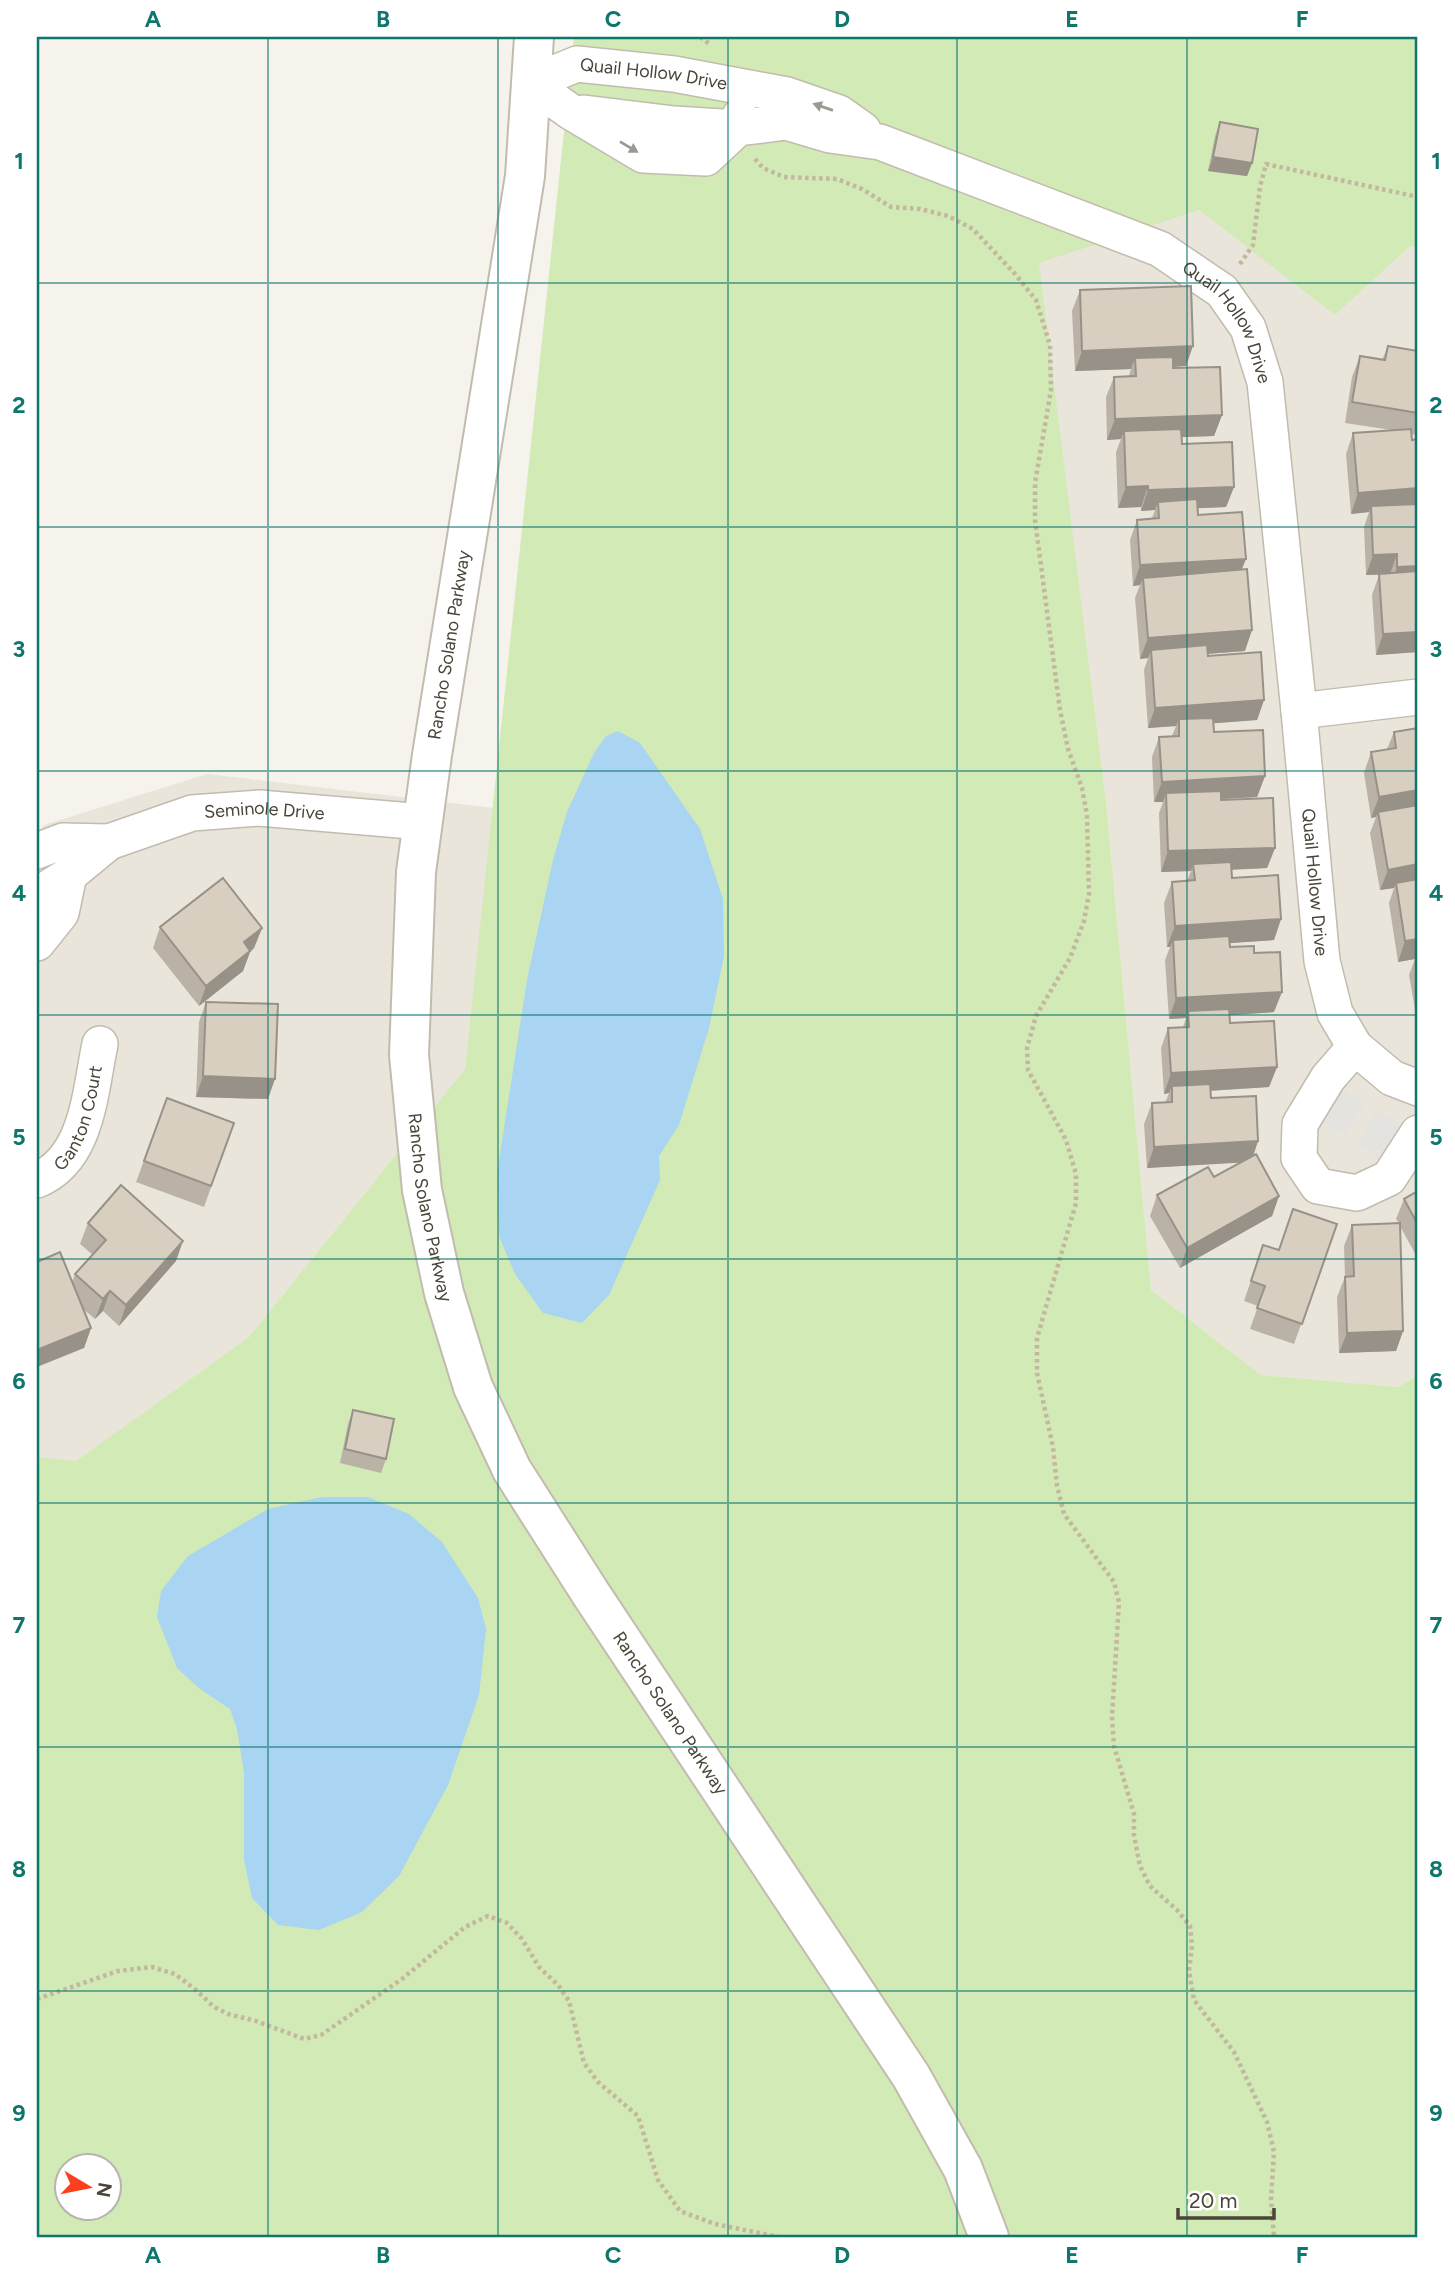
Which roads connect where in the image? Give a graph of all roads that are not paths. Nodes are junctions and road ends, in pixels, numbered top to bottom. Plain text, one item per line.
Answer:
1 (534, 37) edge
2 (530, 83) junction
3 (743, 88) junction
4 (738, 128) junction
5 (880, 142) junction
6 (1418, 697) edge
7 (1299, 711) junction
8 (424, 822) junction
9 (109, 842) junction
10 (37, 851) edge
11 (69, 874) junction
12 (37, 895) edge
13 (37, 943) edge
14 (100, 1044) dead end
15 (1355, 1047) junction
16 (1418, 1088) edge
17 (1418, 1133) edge
18 (37, 1180) edge
19 (989, 2237) edge

1 - 2 street, Rancho Solano Parkway
2 - 3 street, Quail Hollow Drive
2 -> 4 street
2 - 8 street, Rancho Solano Parkway
3 - 4 street, Quail Hollow Drive
5 -> 3 street, Quail Hollow Drive
4 - 5 street, Quail Hollow Drive
5 - 7 street, Quail Hollow Drive
6 - 7 street
7 - 15 street, Quail Hollow Drive
8 - 9 street, Seminole Drive
8 - 19 street, Rancho Solano Parkway
9 - 10 street, Seminole Drive
9 - 11 street, Seminole Drive
11 - 12 street, Seminole Drive
11 - 13 street
14 - 18 street, Ganton Court
15 - 16 street, Quail Hollow Drive
15 - 17 street

